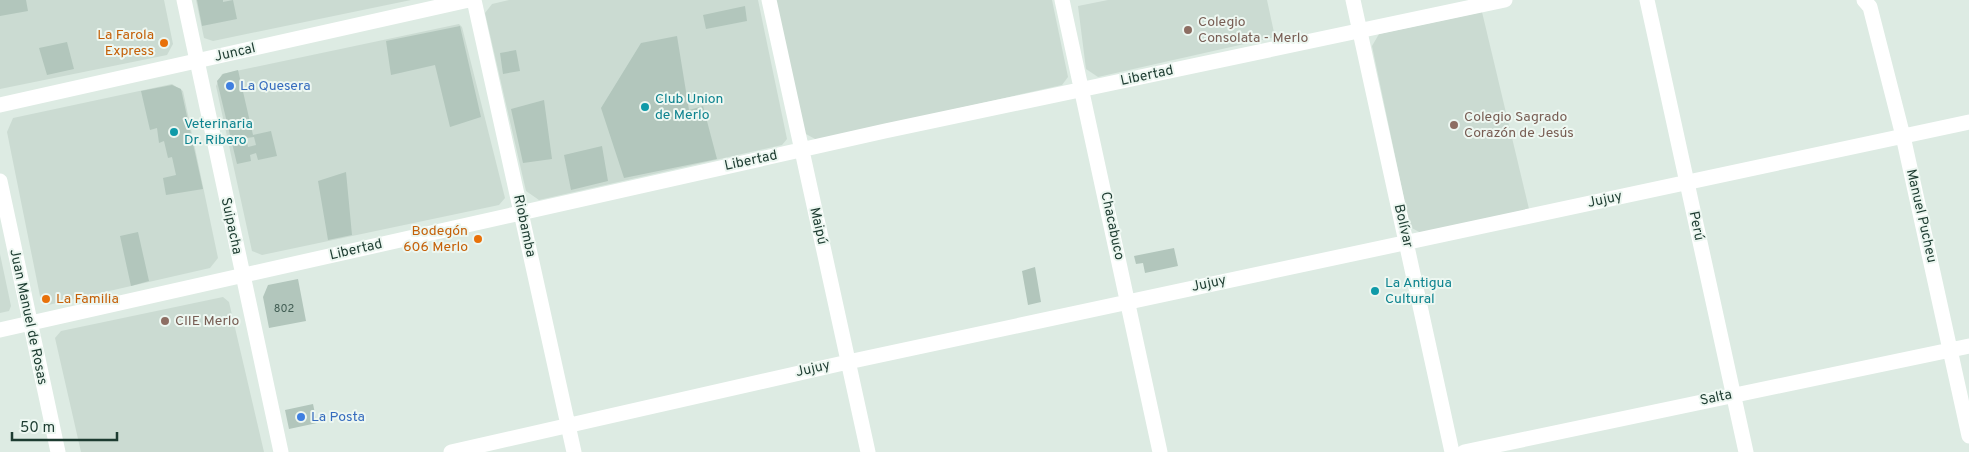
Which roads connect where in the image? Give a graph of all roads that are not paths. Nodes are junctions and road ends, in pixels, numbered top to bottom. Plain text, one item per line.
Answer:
1 (184, 0) edge
2 (469, 0) edge
3 (474, 0) edge
4 (769, 0) edge
5 (1062, 0) edge
6 (1352, 0) edge
7 (1505, 0) edge
8 (1647, 0) edge
9 (1864, 0) edge
10 (1359, 31) junction
11 (197, 62) junction
12 (1083, 90) junction
13 (0, 105) edge
14 (1969, 122) edge
15 (1903, 136) junction
16 (802, 151) junction
17 (0, 181) edge
18 (1686, 182) junction
19 (521, 211) junction
20 (1407, 243) junction
21 (242, 277) junction
22 (1128, 301) junction
23 (29, 324) junction
24 (0, 330) edge
25 (1969, 346) edge
26 (1951, 349) junction
27 (848, 362) junction
28 (1733, 395) junction
29 (568, 425) junction
30 (1969, 436) edge
31 (58, 452) edge
32 (281, 452) edge
33 (451, 452) edge
34 (574, 452) edge
35 (868, 452) edge
36 (1160, 452) edge
37 (1452, 452) edge
38 (1464, 452) edge
39 (1746, 452) edge

1 - 11 street, Suipacha
2 - 11 street, Juncal
3 - 19 street, Riobamba
4 - 16 street, Maipú
5 - 12 street, Chacabuco
6 - 10 street, Bolívar
7 - 10 street, Libertad
8 - 18 street, Perú
9 - 15 street, Manuel Pucheu
10 - 12 street, Libertad
10 - 20 street, Bolívar
11 - 13 street, Juncal
11 - 21 street, Suipacha
12 - 16 street, Libertad
12 - 22 street, Chacabuco
14 - 15 street, Jujuy
15 - 18 street, Jujuy
15 - 26 street, Manuel Pucheu
16 - 19 street, Libertad
16 - 27 street, Maipú
17 - 23 street, Juan Manuel de Rosas
18 - 20 street, Jujuy
18 - 28 street, Perú
19 - 21 street, Libertad
19 - 29 street, Riobamba
20 - 22 street, Jujuy
20 - 37 street, Bolívar
21 - 23 street, Libertad
21 - 32 street, Suipacha
22 - 27 street, Jujuy
22 - 36 street, Chacabuco
23 - 24 street, Libertad
23 - 31 street, Juan Manuel de Rosas
25 - 26 street, Salta
26 - 28 street, Salta
26 - 30 street, Manuel Pucheu
27 - 29 street, Jujuy
27 - 35 street, Maipú
28 - 38 street, Salta
28 - 39 street, Perú
29 - 33 street, Jujuy
29 - 34 street, Riobamba

